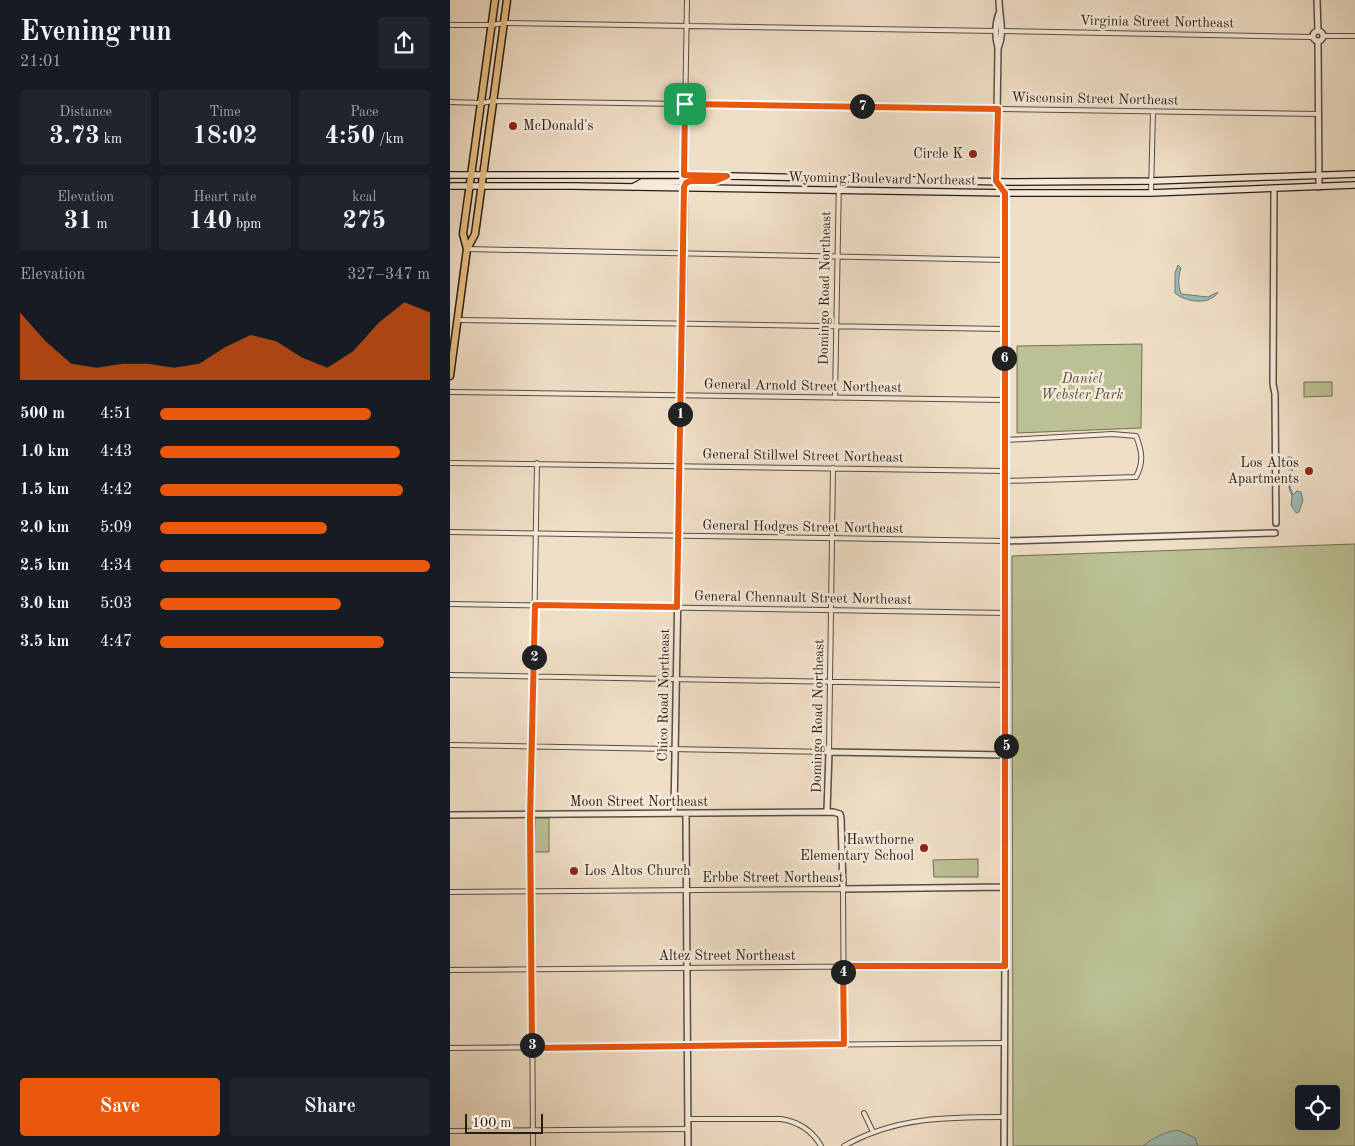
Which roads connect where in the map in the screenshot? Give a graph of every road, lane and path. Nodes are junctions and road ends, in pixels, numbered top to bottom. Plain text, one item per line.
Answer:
1 (495, 0) edge
2 (506, 0) edge
3 (687, 0) edge
4 (999, 0) edge
5 (1317, 0) edge
6 (504, 23) junction
7 (450, 25) edge
8 (492, 25) junction
9 (687, 25) junction
10 (999, 31) junction
11 (1318, 31) junction
12 (1312, 36) junction
13 (1323, 36) junction
14 (1355, 36) edge
15 (1318, 42) junction
16 (493, 101) junction
17 (450, 102) edge
18 (482, 103) junction
19 (685, 104) junction
20 (998, 109) junction
21 (1153, 112) junction
22 (1318, 114) junction
23 (1355, 174) edge
24 (450, 175) edge
25 (471, 175) junction
26 (484, 175) junction
27 (684, 175) junction
28 (727, 176) junction
29 (1318, 176) junction
30 (839, 179) junction
31 (996, 181) junction
32 (1151, 181) junction
33 (1355, 185) edge
34 (450, 186) edge
35 (482, 186) junction
36 (469, 187) junction
37 (633, 187) junction
38 (684, 187) junction
39 (1319, 187) junction
40 (1274, 189) junction
41 (838, 190) junction
42 (1005, 193) junction
43 (1151, 193) junction
44 (467, 249) junction
45 (684, 254) junction
46 (837, 256) junction
47 (1005, 260) junction
48 (458, 320) junction
49 (683, 324) junction
50 (836, 326) junction
51 (1004, 329) junction
52 (450, 376) edge
53 (450, 392) edge
54 (681, 395) junction
55 (835, 398) junction
56 (1005, 400) junction
57 (1005, 440) junction
58 (450, 463) edge
59 (537, 463) junction
60 (680, 466) junction
61 (833, 468) junction
62 (1005, 471) junction
63 (1005, 481) junction
64 (1276, 523) dead end
65 (450, 532) edge
66 (1275, 533) dead end
67 (537, 534) junction
68 (678, 537) junction
69 (832, 540) junction
70 (1005, 541) junction
71 (450, 604) edge
72 (535, 605) junction
73 (677, 607) junction
74 (831, 609) junction
75 (1006, 613) junction
76 (450, 675) edge
77 (533, 676) junction
78 (676, 678) junction
79 (830, 681) junction
80 (1006, 685) junction
81 (450, 745) edge
82 (533, 746) junction
83 (675, 748) junction
84 (829, 752) junction
85 (1006, 755) junction
86 (827, 812) junction
87 (674, 813) junction
88 (531, 814) junction
89 (686, 814) junction
90 (450, 815) edge
91 (1006, 888) junction
92 (843, 889) junction
93 (687, 890) junction
94 (531, 891) junction
95 (450, 892) edge
96 (843, 966) junction
97 (1005, 966) junction
98 (687, 968) junction
99 (531, 969) junction
100 (450, 970) edge
101 (1004, 1043) junction
102 (844, 1044) junction
103 (688, 1046) junction
104 (450, 1048) edge
105 (532, 1048) junction
106 (864, 1113) dead end
107 (1004, 1117) junction
108 (688, 1119) junction
109 (688, 1129) junction
110 (450, 1131) edge
111 (533, 1131) junction
112 (873, 1132) junction
113 (533, 1146) edge
114 (688, 1146) edge
115 (821, 1146) edge
116 (844, 1146) edge
117 (1004, 1146) edge

1 - 8 main road
2 - 6 main road
3 - 9 street
4 - 10 street
5 - 11 street
6 - 8 street, Virginia Street Northeast
6 - 9 street, Virginia Street Northeast
6 - 16 main road
7 - 8 street, Virginia Street Northeast
8 - 18 main road
9 - 10 street, Virginia Street Northeast
9 - 19 street
10 - 12 street, Virginia Street Northeast
10 - 20 street
11 - 12 street
11 - 13 street
12 - 15 street
13 - 14 street
13 - 15 street
15 - 22 street
16 - 18 street, Wisconsin Street Northeast
16 - 19 street, Wisconsin Street Northeast
16 - 26 main road
17 - 18 street, Wisconsin Street Northeast
18 - 25 main road
19 - 20 street, Wisconsin Street Northeast
19 - 27 street
20 - 21 street, Wisconsin Street Northeast
20 - 31 street
21 - 22 street, Wisconsin Street Northeast
21 - 32 street
22 - 29 street
23 - 29 main road, Wyoming Boulevard Northeast
24 - 25 main road, Wyoming Boulevard Northeast
25 - 26 main road, Wyoming Boulevard Northeast
25 - 36 main road
26 - 27 main road, Wyoming Boulevard Northeast
26 - 35 main road
27 - 28 main road, Wyoming Boulevard Northeast
27 - 37 main road
28 - 30 main road, Wyoming Boulevard Northeast
28 - 38 main road
29 - 32 main road, Wyoming Boulevard Northeast
29 - 39 street
30 - 31 main road, Wyoming Boulevard Northeast
30 - 41 street, Domingo Road Northeast
31 - 32 main road, Wyoming Boulevard Northeast
31 - 42 street
32 - 43 street
33 - 39 main road, Wyoming Boulevard Northeast
34 - 36 main road, Wyoming Boulevard Northeast
35 - 36 main road, Wyoming Boulevard Northeast
35 - 37 main road, Wyoming Boulevard Northeast
35 - 44 main road
36 - 44 main road
37 - 38 main road, Wyoming Boulevard Northeast
38 - 41 main road, Wyoming Boulevard Northeast
38 - 45 street, Chico Road Northeast
39 - 40 main road, Wyoming Boulevard Northeast
40 - 43 main road, Wyoming Boulevard Northeast
40 - 64 street
41 - 42 main road, Wyoming Boulevard Northeast
41 - 46 street, Domingo Road Northeast
42 - 43 main road, Wyoming Boulevard Northeast
42 - 47 street
44 - 45 street
44 - 48 main road
45 - 46 street
45 - 49 street, Chico Road Northeast
46 - 47 street
46 - 50 street, Domingo Road Northeast
47 - 51 street
48 - 49 street
48 - 52 main road
49 - 50 street
49 - 54 street, Chico Road Northeast
50 - 51 street
50 - 55 street, Domingo Road Northeast
51 - 56 street
53 - 54 street, General Arnold Street Northeast
54 - 55 street, General Arnold Street Northeast
54 - 60 street, Chico Road Northeast
55 - 56 street, General Arnold Street Northeast
56 - 57 street
57 - 62 street
57 - 63 street
58 - 59 street, General Stillwel Street Northeast
59 - 60 street, General Stillwel Street Northeast
59 - 67 street
60 - 61 street, General Stillwel Street Northeast
60 - 68 street, Chico Road Northeast
61 - 62 street, General Stillwel Street Northeast
61 - 69 street, Domingo Road Northeast
62 - 63 street
63 - 70 street
65 - 67 street, General Hodges Street Northeast
66 - 70 street
67 - 68 street, General Hodges Street Northeast
67 - 72 street
68 - 69 street, General Hodges Street Northeast
68 - 73 street, Chico Road Northeast
69 - 70 street, General Hodges Street Northeast
69 - 74 street, Domingo Road Northeast
70 - 75 street
71 - 72 street, General Chennault Street Northeast
72 - 73 street, General Chennault Street Northeast
72 - 77 street
73 - 74 street, General Chennault Street Northeast
73 - 78 street, Chico Road Northeast
74 - 75 street, General Chennault Street Northeast
74 - 79 street, Domingo Road Northeast
75 - 80 street
76 - 77 street
77 - 78 street
77 - 82 street
78 - 79 street
78 - 83 street, Chico Road Northeast
79 - 80 street
79 - 84 street, Domingo Road Northeast
80 - 85 street
81 - 82 street
82 - 83 street
82 - 88 street
83 - 84 street
83 - 87 street, Chico Road Northeast
84 - 85 street
84 - 86 street, Domingo Road Northeast
85 - 91 street
86 - 89 street, Moon Street Northeast
86 - 92 street, Domingo Road Northeast
87 - 88 street, Moon Street Northeast
87 - 89 street, Moon Street Northeast
88 - 90 street, Moon Street Northeast
88 - 94 street
89 - 93 street
91 - 92 street, Erbbe Street Northeast
91 - 97 street
92 - 93 street, Erbbe Street Northeast
92 - 96 street, Domingo Road Northeast
93 - 94 street, Erbbe Street Northeast
93 - 98 street
94 - 95 street, Erbbe Street Northeast
94 - 99 street
96 - 97 street, Altez Street Northeast
96 - 98 street, Altez Street Northeast
96 - 102 street, Domingo Road Northeast
97 - 101 street
98 - 99 street, Altez Street Northeast
98 - 103 street
99 - 100 street, Altez Street Northeast
99 - 105 street
101 - 102 street
101 - 107 street
102 - 103 street
103 - 105 street
103 - 108 street
104 - 105 street
105 - 111 street
106 - 112 street
107 - 112 street
107 - 117 street
108 - 109 street
108 - 115 street
109 - 111 street
109 - 114 street
110 - 111 street
111 - 113 street
112 - 116 street

